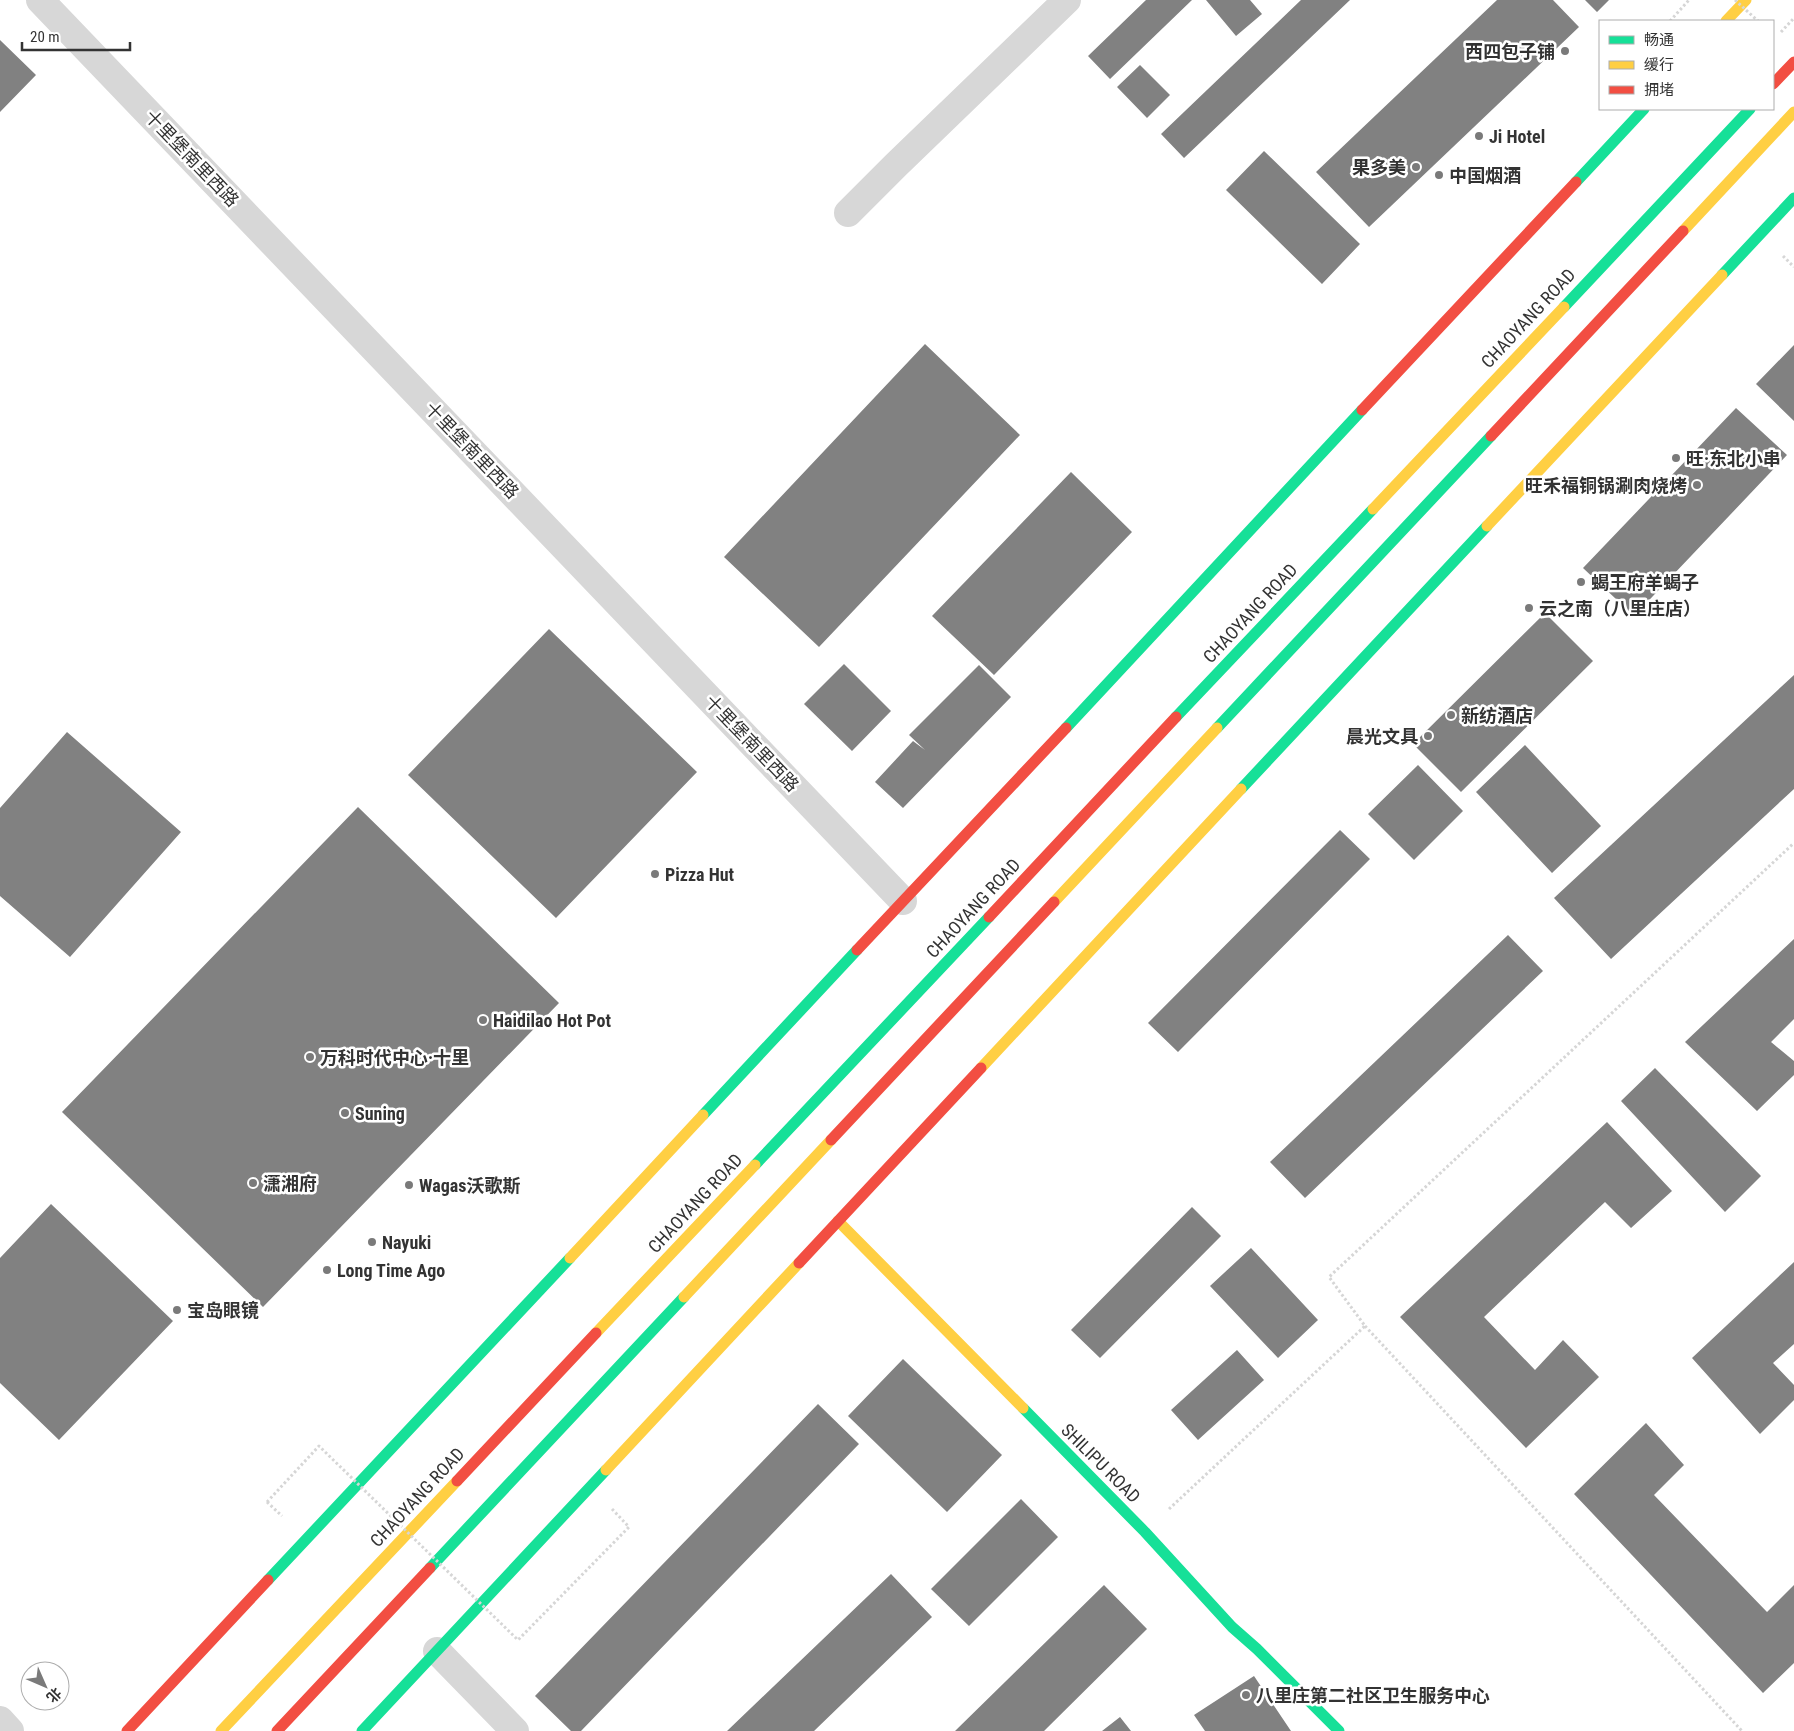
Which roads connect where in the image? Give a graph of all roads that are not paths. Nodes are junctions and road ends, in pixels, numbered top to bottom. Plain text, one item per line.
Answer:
1 (40, 0) edge
2 (1067, 0) edge
3 (1746, 0) edge
4 (1727, 20) edge
5 (1794, 62) edge
6 (1774, 83) edge
7 (1643, 110) edge
8 (1749, 110) edge
9 (1794, 112) edge
10 (1794, 198) edge
11 (848, 213) dead end
12 (904, 900) junction
13 (838, 1222) junction
14 (437, 1651) junction
15 (0, 1720) edge
16 (10, 1731) edge
17 (127, 1731) edge
18 (221, 1731) edge
19 (278, 1731) edge
20 (362, 1731) edge
21 (515, 1731) edge
22 (1339, 1731) edge

1 - 12 street, 十里堡南里西路
2 - 11 street
3 - 4 main road
5 - 6 main road
7 - 12 main road
8 - 18 main road, CHAOYANG ROAD
9 - 19 main road
10 - 13 main road
12 - 17 main road
13 - 14 main road
13 - 22 main road, SHILIPU ROAD
14 - 20 main road
14 - 21 street
15 - 16 street

